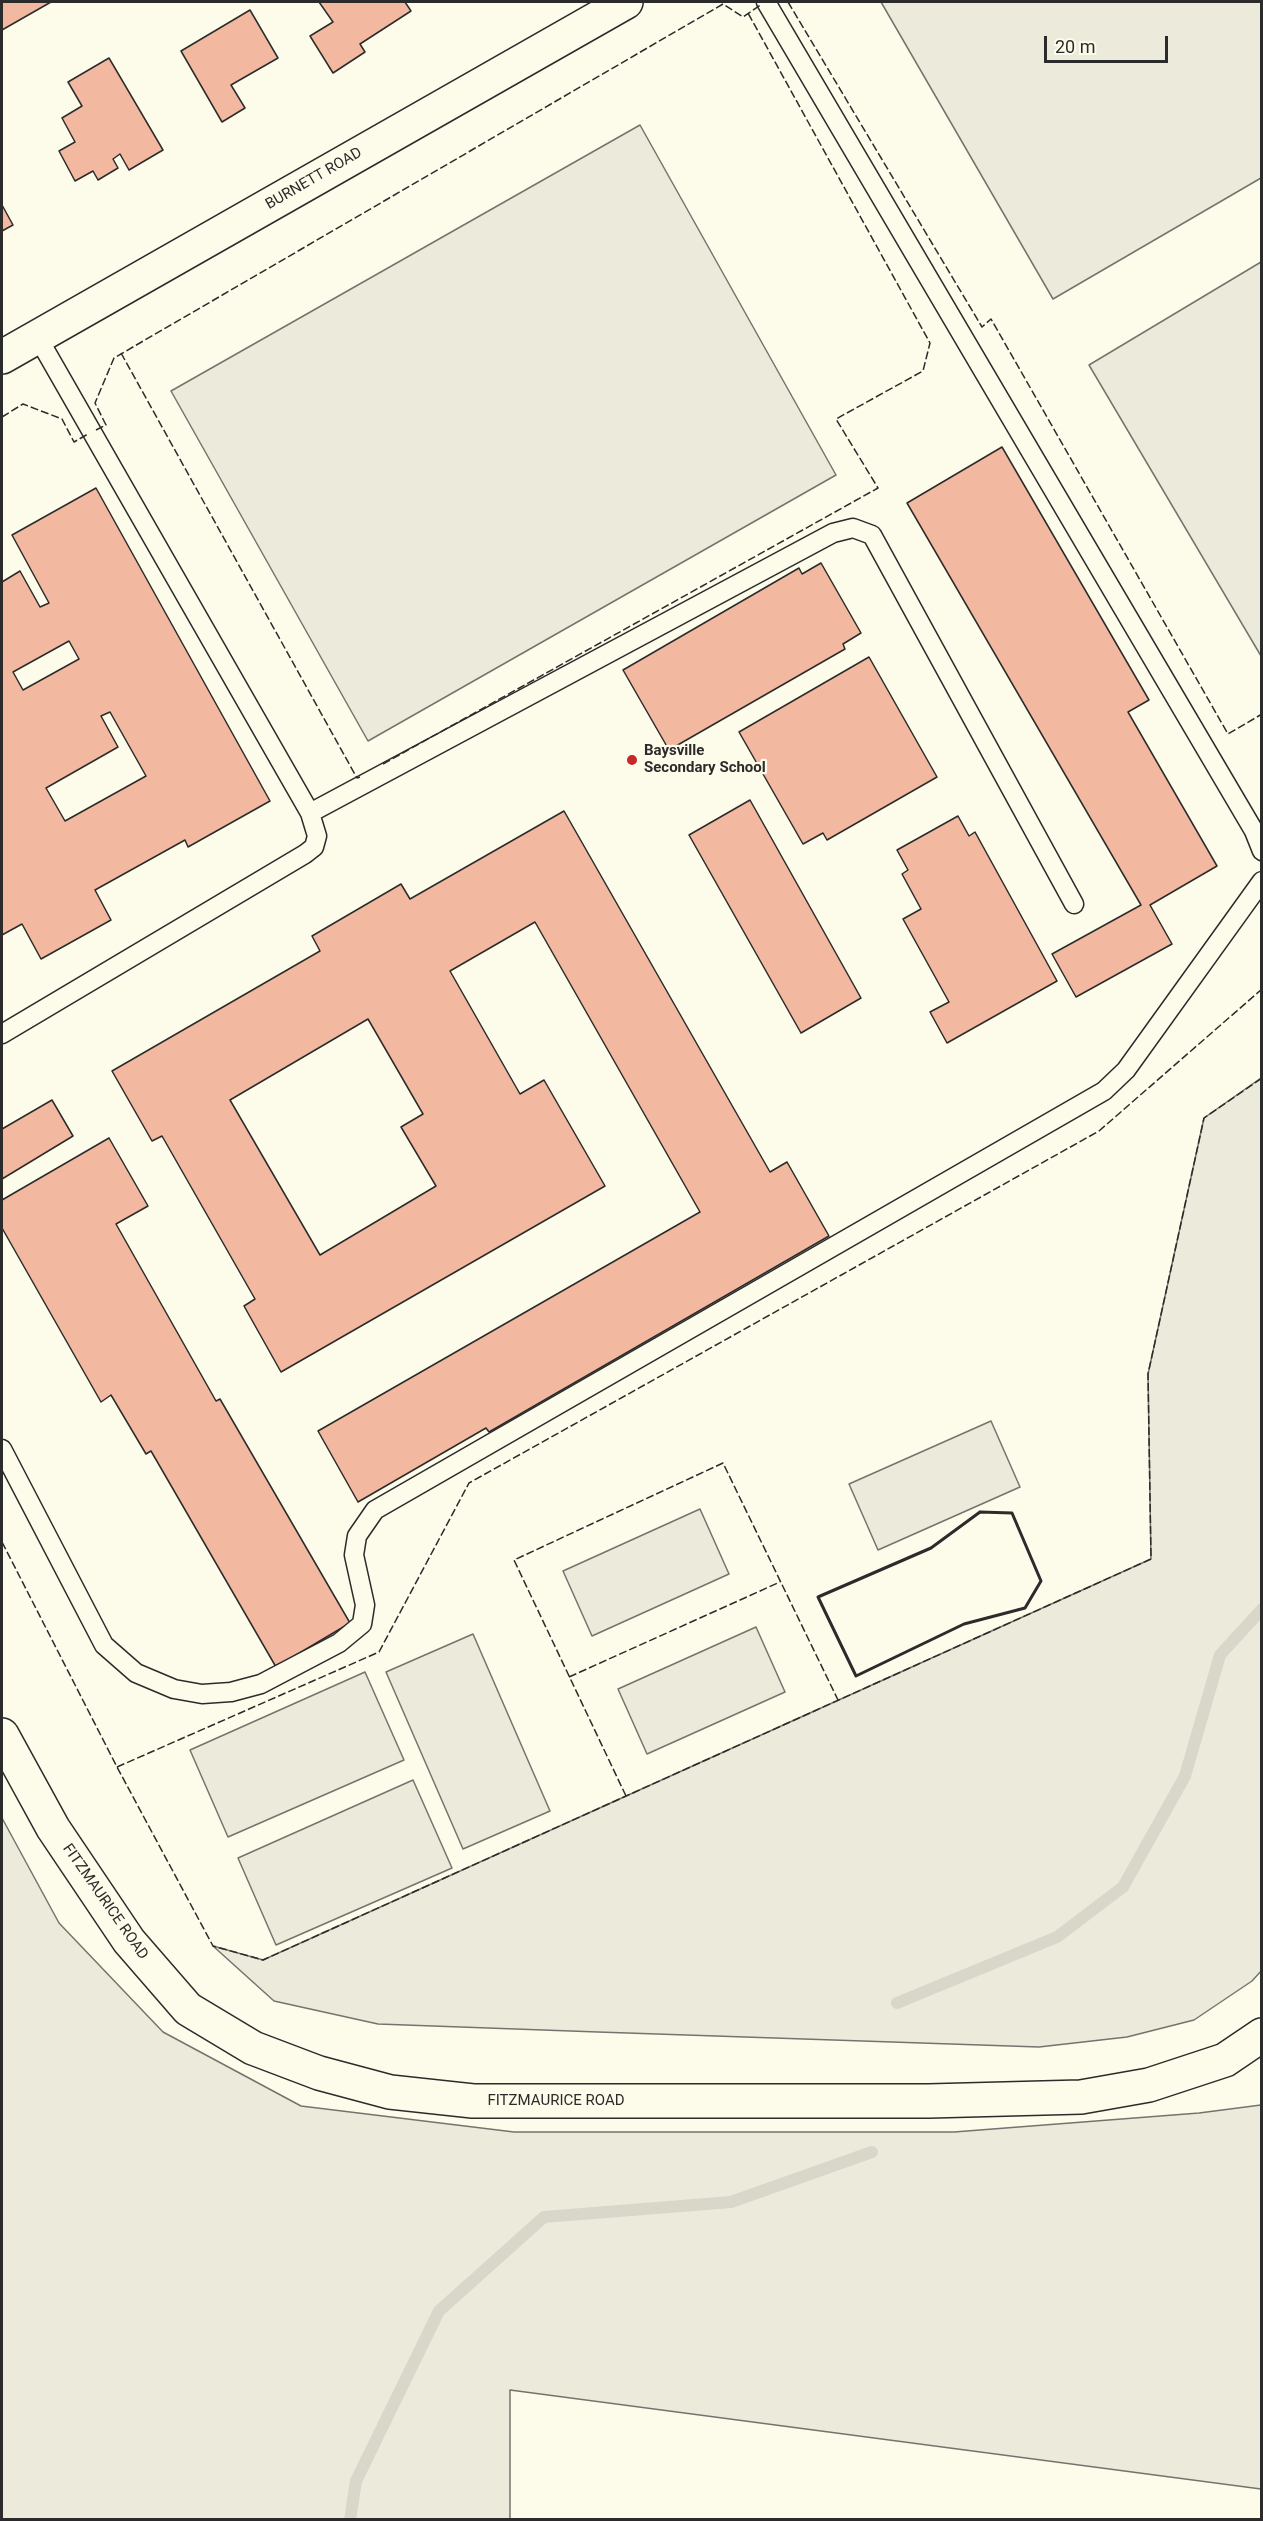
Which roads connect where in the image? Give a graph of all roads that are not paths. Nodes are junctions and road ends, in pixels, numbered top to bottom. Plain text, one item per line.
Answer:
1 (626, 2) edge
2 (766, 2) edge
3 (37, 336) junction
4 (2, 357) edge
5 (310, 813) junction
6 (1262, 851) edge
7 (1262, 881) edge
8 (1074, 904) dead end
9 (2, 1034) edge
10 (2, 1449) edge
11 (2, 1735) edge
12 (1262, 2035) edge

1 - 3 street, BURNETT ROAD
2 - 6 lane
3 - 4 street, BURNETT ROAD
3 - 5 lane
5 - 8 lane
5 - 9 lane
7 - 10 lane
11 - 12 street, FITZMAURICE ROAD

